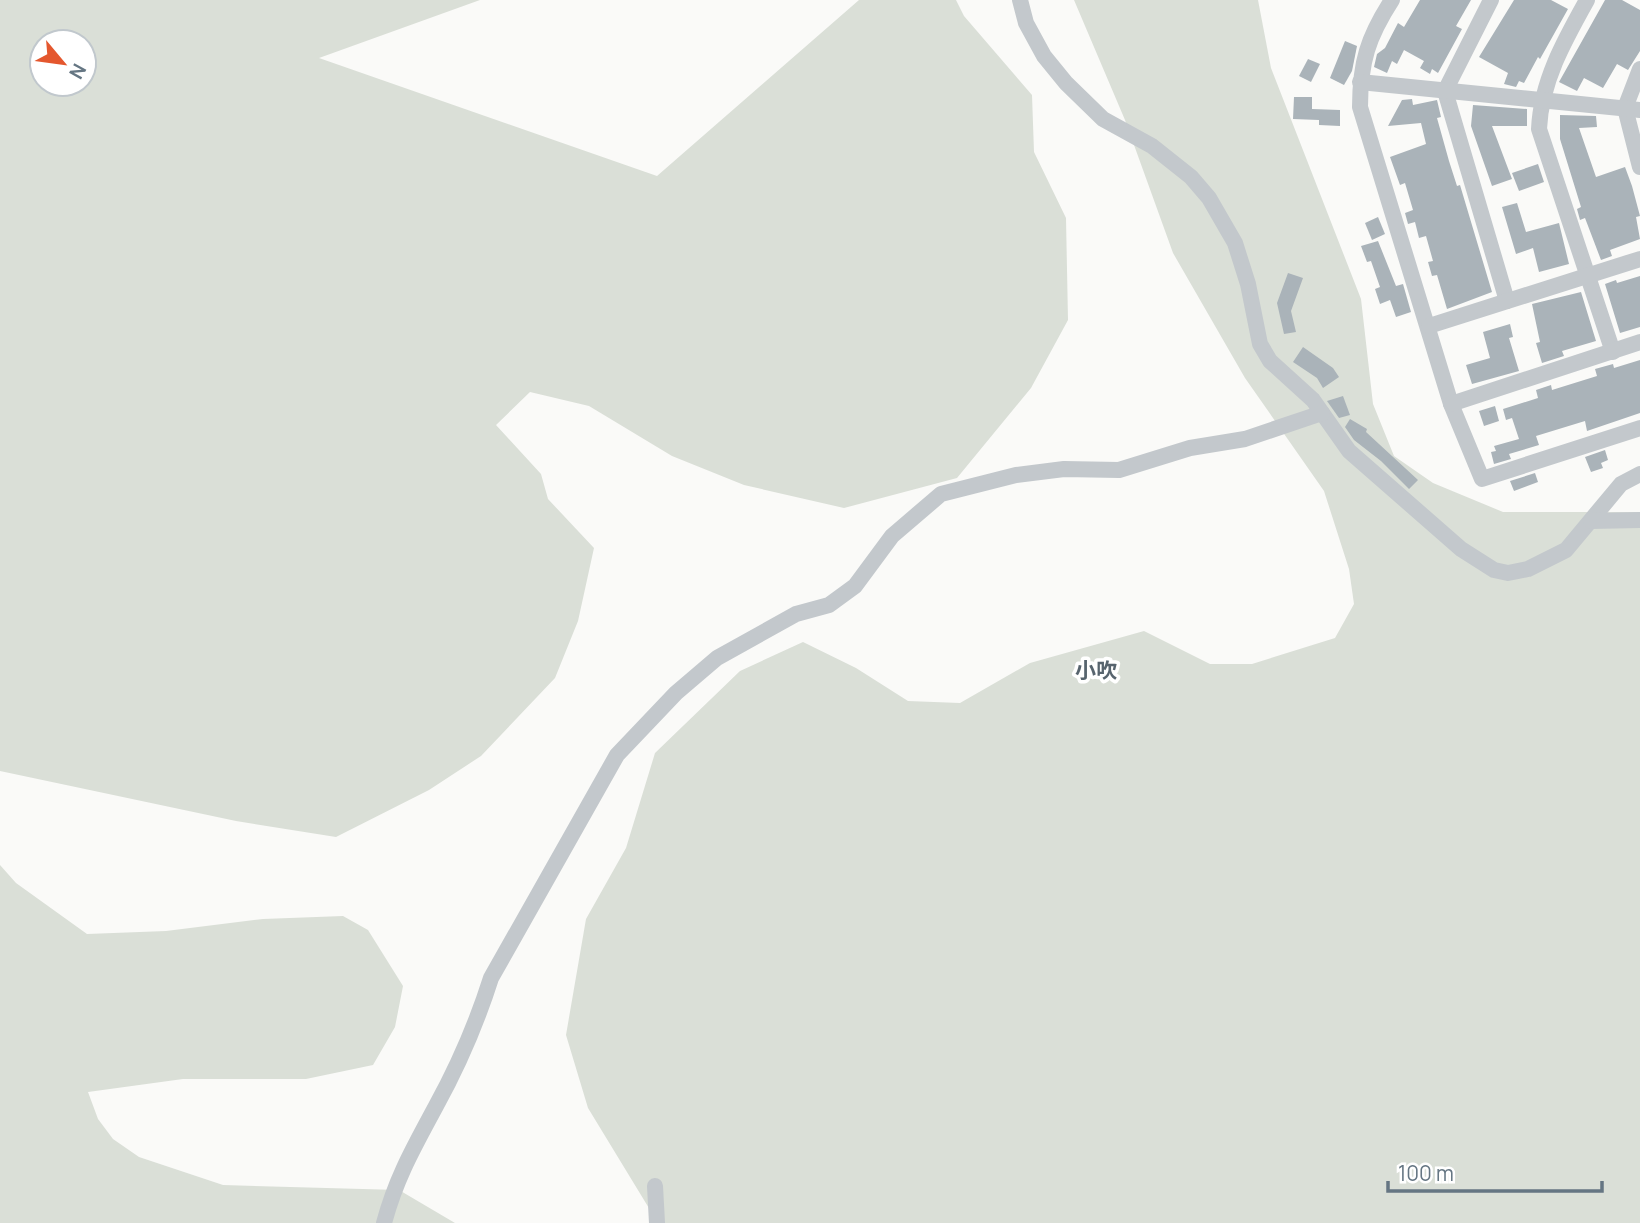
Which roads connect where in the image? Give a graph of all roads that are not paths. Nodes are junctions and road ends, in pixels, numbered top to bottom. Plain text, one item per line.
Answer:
1 (1020, 0) edge
2 (1392, 0) edge
3 (1491, 0) edge
4 (1587, 0) edge
5 (1640, 69) edge
6 (1360, 82) junction
7 (1445, 91) junction
8 (1540, 101) junction
9 (1632, 109) edge
10 (1640, 167) edge
11 (1640, 259) edge
12 (1588, 276) junction
13 (1507, 301) junction
14 (1429, 326) junction
15 (1640, 342) edge
16 (1613, 352) junction
17 (1451, 404) junction
18 (1322, 413) junction
19 (1640, 428) edge
20 (1640, 474) edge
21 (1640, 520) edge
22 (1591, 521) junction
23 (656, 1186) dead end
24 (384, 1223) edge
25 (657, 1223) edge

1 - 18 street
2 - 6 street
3 - 7 street
4 - 8 street
5 - 9 street
6 - 7 street
6 - 14 street
7 - 8 street
7 - 13 street
8 - 9 street
8 - 12 street
9 - 10 street
11 - 12 street
12 - 13 street
12 - 16 street
13 - 14 street
14 - 17 street
15 - 16 street
16 - 17 street
17 - 19 street
18 - 22 street
18 - 24 street
20 - 22 street
21 - 22 street
23 - 25 street

